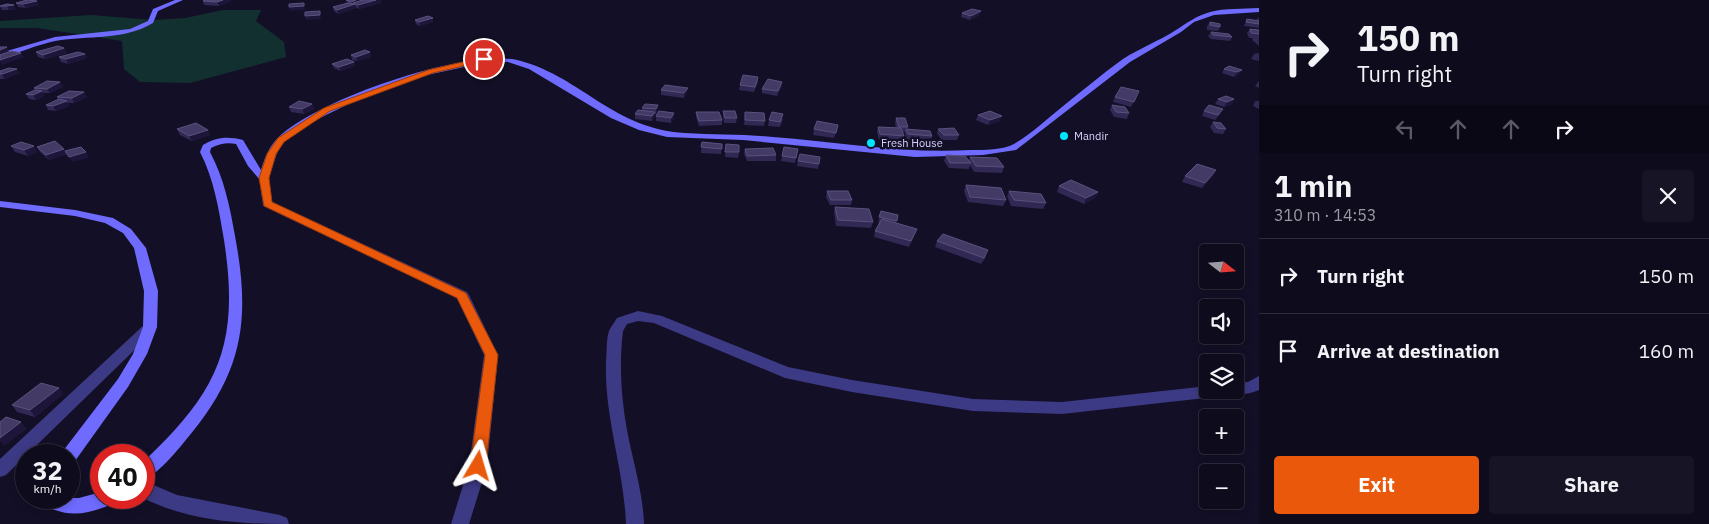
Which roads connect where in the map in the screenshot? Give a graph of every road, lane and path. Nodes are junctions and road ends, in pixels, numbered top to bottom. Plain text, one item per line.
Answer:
1 (180, 0) edge
2 (1259, 10) edge
3 (0, 56) edge
4 (264, 178) junction
5 (0, 204) edge
6 (150, 327) junction
7 (1259, 382) edge
8 (1244, 388) edge
9 (1199, 393) edge
10 (78, 444) edge
11 (155, 462) edge
12 (0, 470) edge
13 (155, 495) edge
14 (280, 524) edge
15 (460, 524) edge
16 (635, 524) edge

1 - 3 main road
2 - 4 main road
4 - 11 main road
4 - 15 street
5 - 6 main road
6 - 10 main road
6 - 12 street
7 - 8 street
9 - 16 street
13 - 14 street

